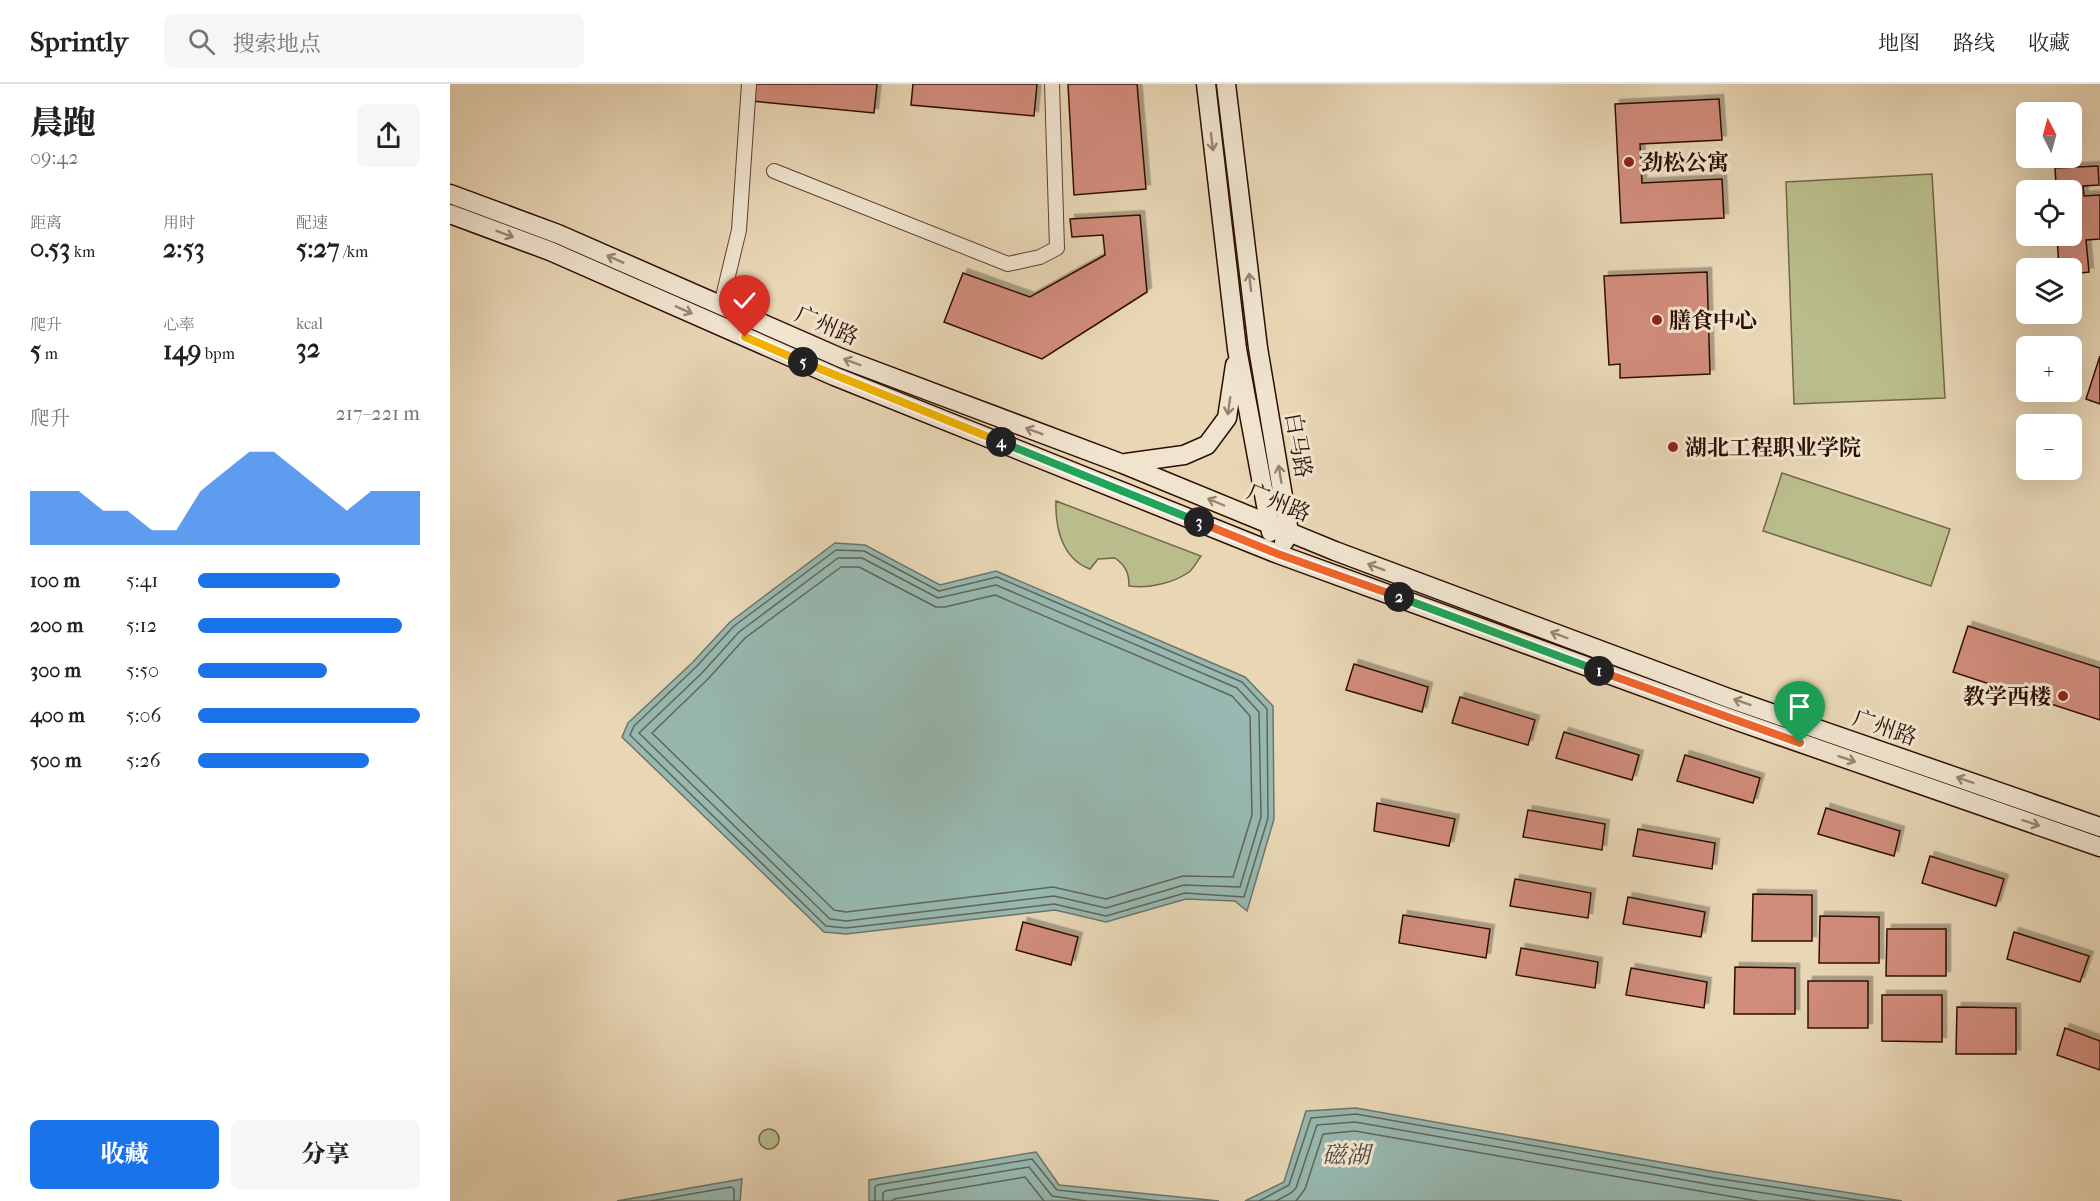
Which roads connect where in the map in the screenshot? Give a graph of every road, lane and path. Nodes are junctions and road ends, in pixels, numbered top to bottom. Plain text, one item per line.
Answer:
1 (749, 84) edge
2 (1052, 84) edge
3 (1206, 84) edge
4 (1226, 84) edge
5 (774, 171) dead end
6 (450, 194) edge
7 (450, 214) edge
8 (721, 305) junction
9 (1237, 348) junction
10 (1123, 464) junction
11 (1269, 525) junction
12 (1289, 532) junction
13 (1278, 554) junction
14 (2100, 827) edge
15 (2100, 847) edge

1 - 8 street
2 - 5 street
3 -> 9 main road, 白马路
12 -> 4 main road, 白马路
8 -> 6 main road, 广州路
7 -> 13 main road, 广州路
10 -> 8 main road, 广州路
9 -> 10 main road
9 - 11 main road, 白马路
11 -> 10 main road, 广州路
11 - 12 main road, 广州路
11 - 13 main road, 白马路
12 - 13 main road
14 -> 12 main road, 广州路
13 -> 15 main road, 广州路

